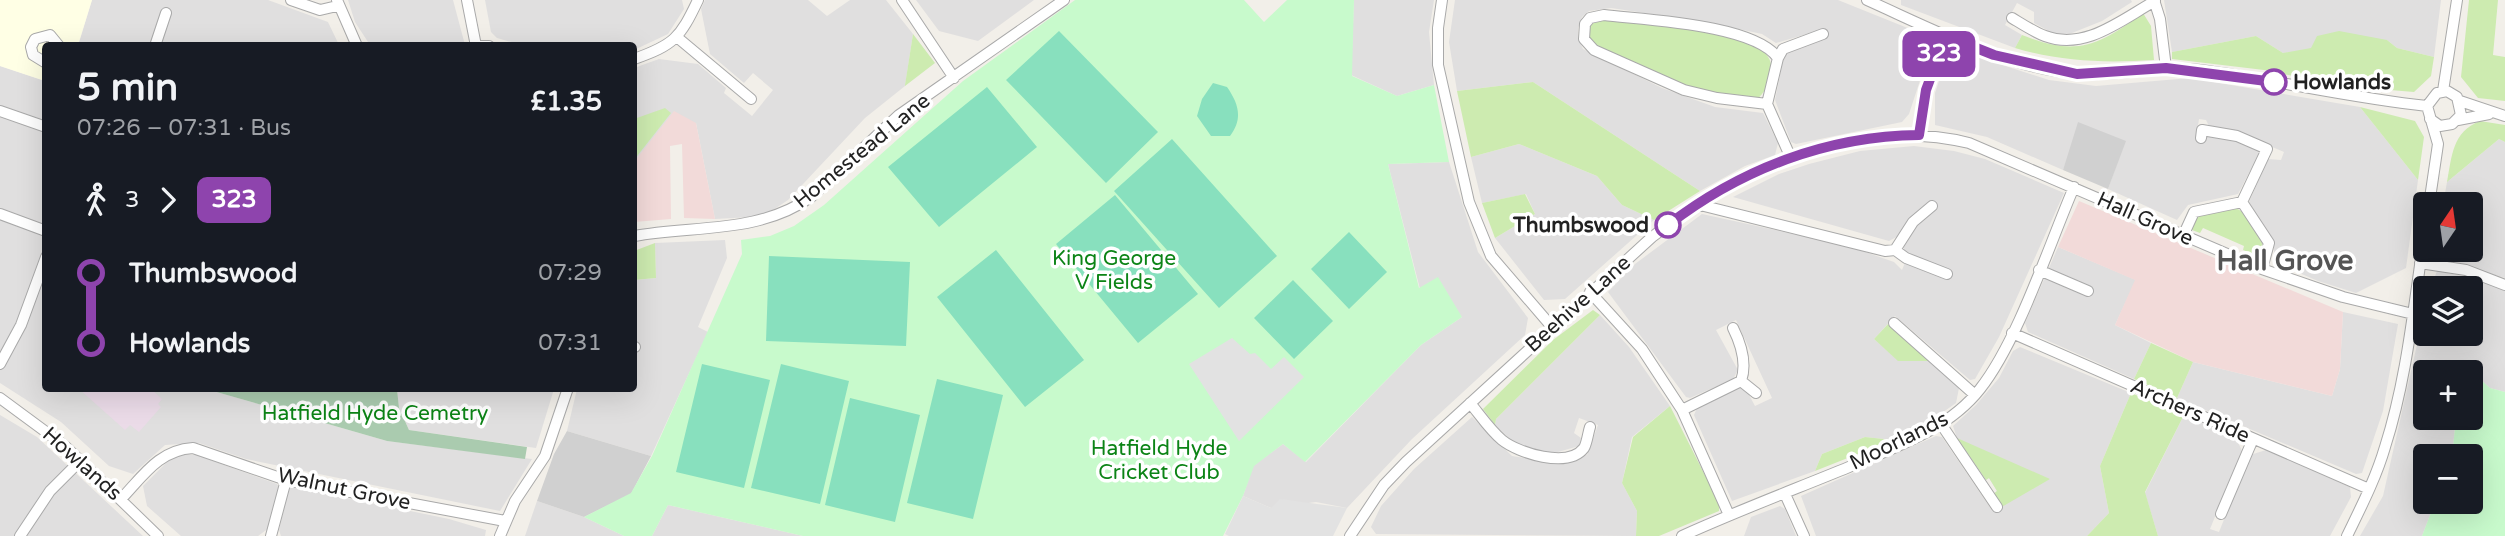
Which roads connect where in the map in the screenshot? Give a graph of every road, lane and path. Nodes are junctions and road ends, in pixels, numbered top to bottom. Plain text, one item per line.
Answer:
1 (291, 0) edge
2 (467, 0) edge
3 (698, 0) edge
4 (902, 0) edge
5 (1064, 0) edge
6 (1442, 0) edge
7 (1867, 0) edge
8 (2457, 0) edge
9 (2154, 1) edge
10 (337, 3) edge
11 (166, 13) dead end
12 (2012, 18) dead end
13 (1823, 34) dead end
14 (1946, 36) junction
15 (678, 38) junction
16 (56, 42) edge
17 (156, 42) edge
18 (356, 42) edge
19 (475, 42) edge
20 (637, 58) edge
21 (1778, 58) junction
22 (42, 61) edge
23 (2166, 68) junction
24 (954, 78) junction
25 (2443, 91) junction
26 (751, 99) dead end
27 (2460, 101) junction
28 (1767, 104) junction
29 (2427, 106) junction
30 (0, 110) edge
31 (2492, 114) junction
32 (2505, 116) edge
33 (2430, 119) junction
34 (2455, 122) junction
35 (42, 126) edge
36 (1919, 135) junction
37 (2200, 138) dead end
38 (2438, 144) junction
39 (1790, 156) junction
40 (2074, 187) junction
41 (2431, 192) edge
42 (2242, 202) junction
43 (1696, 204) junction
44 (1933, 206) dead end
45 (0, 214) edge
46 (42, 230) edge
47 (637, 235) edge
48 (2183, 236) junction
49 (1895, 250) junction
50 (2420, 263) joint
51 (42, 268) edge
52 (2262, 269) junction
53 (2039, 270) junction
54 (1947, 274) dead end
55 (2418, 276) edge
56 (2505, 285) edge
57 (2088, 291) dead end
58 (1590, 292) junction
59 (2413, 314) joint
60 (1894, 323) dead end
61 (1552, 327) junction
62 (1733, 328) dead end
63 (2012, 333) junction
64 (0, 364) edge
65 (1741, 381) junction
66 (567, 392) edge
67 (1756, 393) dead end
68 (1975, 395) junction
69 (0, 398) edge
70 (1470, 403) junction
71 (1682, 410) junction
72 (1941, 424) junction
73 (1590, 427) dead end
74 (2253, 439) junction
75 (80, 460) junction
76 (286, 480) junction
77 (2369, 489) junction
78 (1785, 494) junction
79 (121, 499) junction
80 (1997, 507) dead end
81 (2221, 514) dead end
82 (1729, 515) junction
83 (505, 521) junction
84 (1355, 534) edge
85 (20, 536) edge
86 (158, 536) edge
87 (271, 536) edge
88 (500, 536) edge
89 (1682, 536) edge
90 (1804, 536) edge
91 (2347, 536) edge

1 - 10 street
2 - 19 street
3 - 15 street
4 - 24 street
5 - 24 street, Homestead Lane
6 - 61 street
7 - 14 street
8 - 25 street
9 - 12 street
9 - 23 street
10 - 18 street
11 - 17 street
13 - 21 street
14 - 23 street
14 - 36 street
15 - 20 street
15 - 26 street
16 - 22 street
21 - 28 street
21 - 28 street
23 - 29 street
24 - 47 street, Homestead Lane
25 - 27 street
25 - 29 street
27 - 31 street
27 - 34 street
28 - 39 street
29 - 33 street
30 - 35 street
31 - 32 street
31 - 34 street
33 - 34 street
33 - 38 street
34 - 38 street
36 - 39 street, Beehive Lane
36 - 40 street, Hall Grove
37 - 42 street
38 - 41 street
39 - 43 street, Beehive Lane
40 - 48 street, Hall Grove
40 - 53 street, Moorlands
42 - 48 street
42 - 52 street
43 - 49 street
43 - 58 street, Beehive Lane
44 - 49 street
45 - 46 street
48 - 52 street, Hall Grove
49 - 54 street
50 - 55 street
50 - 56 street
51 - 64 street
52 - 59 street, Hall Grove
53 - 57 street
53 - 63 street, Moorlands
58 - 61 street, Beehive Lane
58 - 71 street
59 - 77 street
60 - 68 street
61 - 70 street, Beehive Lane
62 - 65 street
63 - 68 street, Moorlands
63 - 74 street, Archers Ride
65 - 67 street
65 - 71 street
66 - 83 street
68 - 72 street, Moorlands
69 - 75 street, Howlands
70 - 73 street
70 - 84 street, Beehive Lane
71 - 82 street
72 - 78 street, Moorlands
72 - 80 street
74 - 77 street, Archers Ride
74 - 81 street
75 - 79 street, Howlands
75 - 85 street
76 - 79 street, Walnut Grove
76 - 83 street, Walnut Grove
76 - 87 street
77 - 91 street
78 - 82 street, Moorlands
78 - 90 street
79 - 86 street, Howlands
82 - 89 street, Moorlands
83 - 88 street

